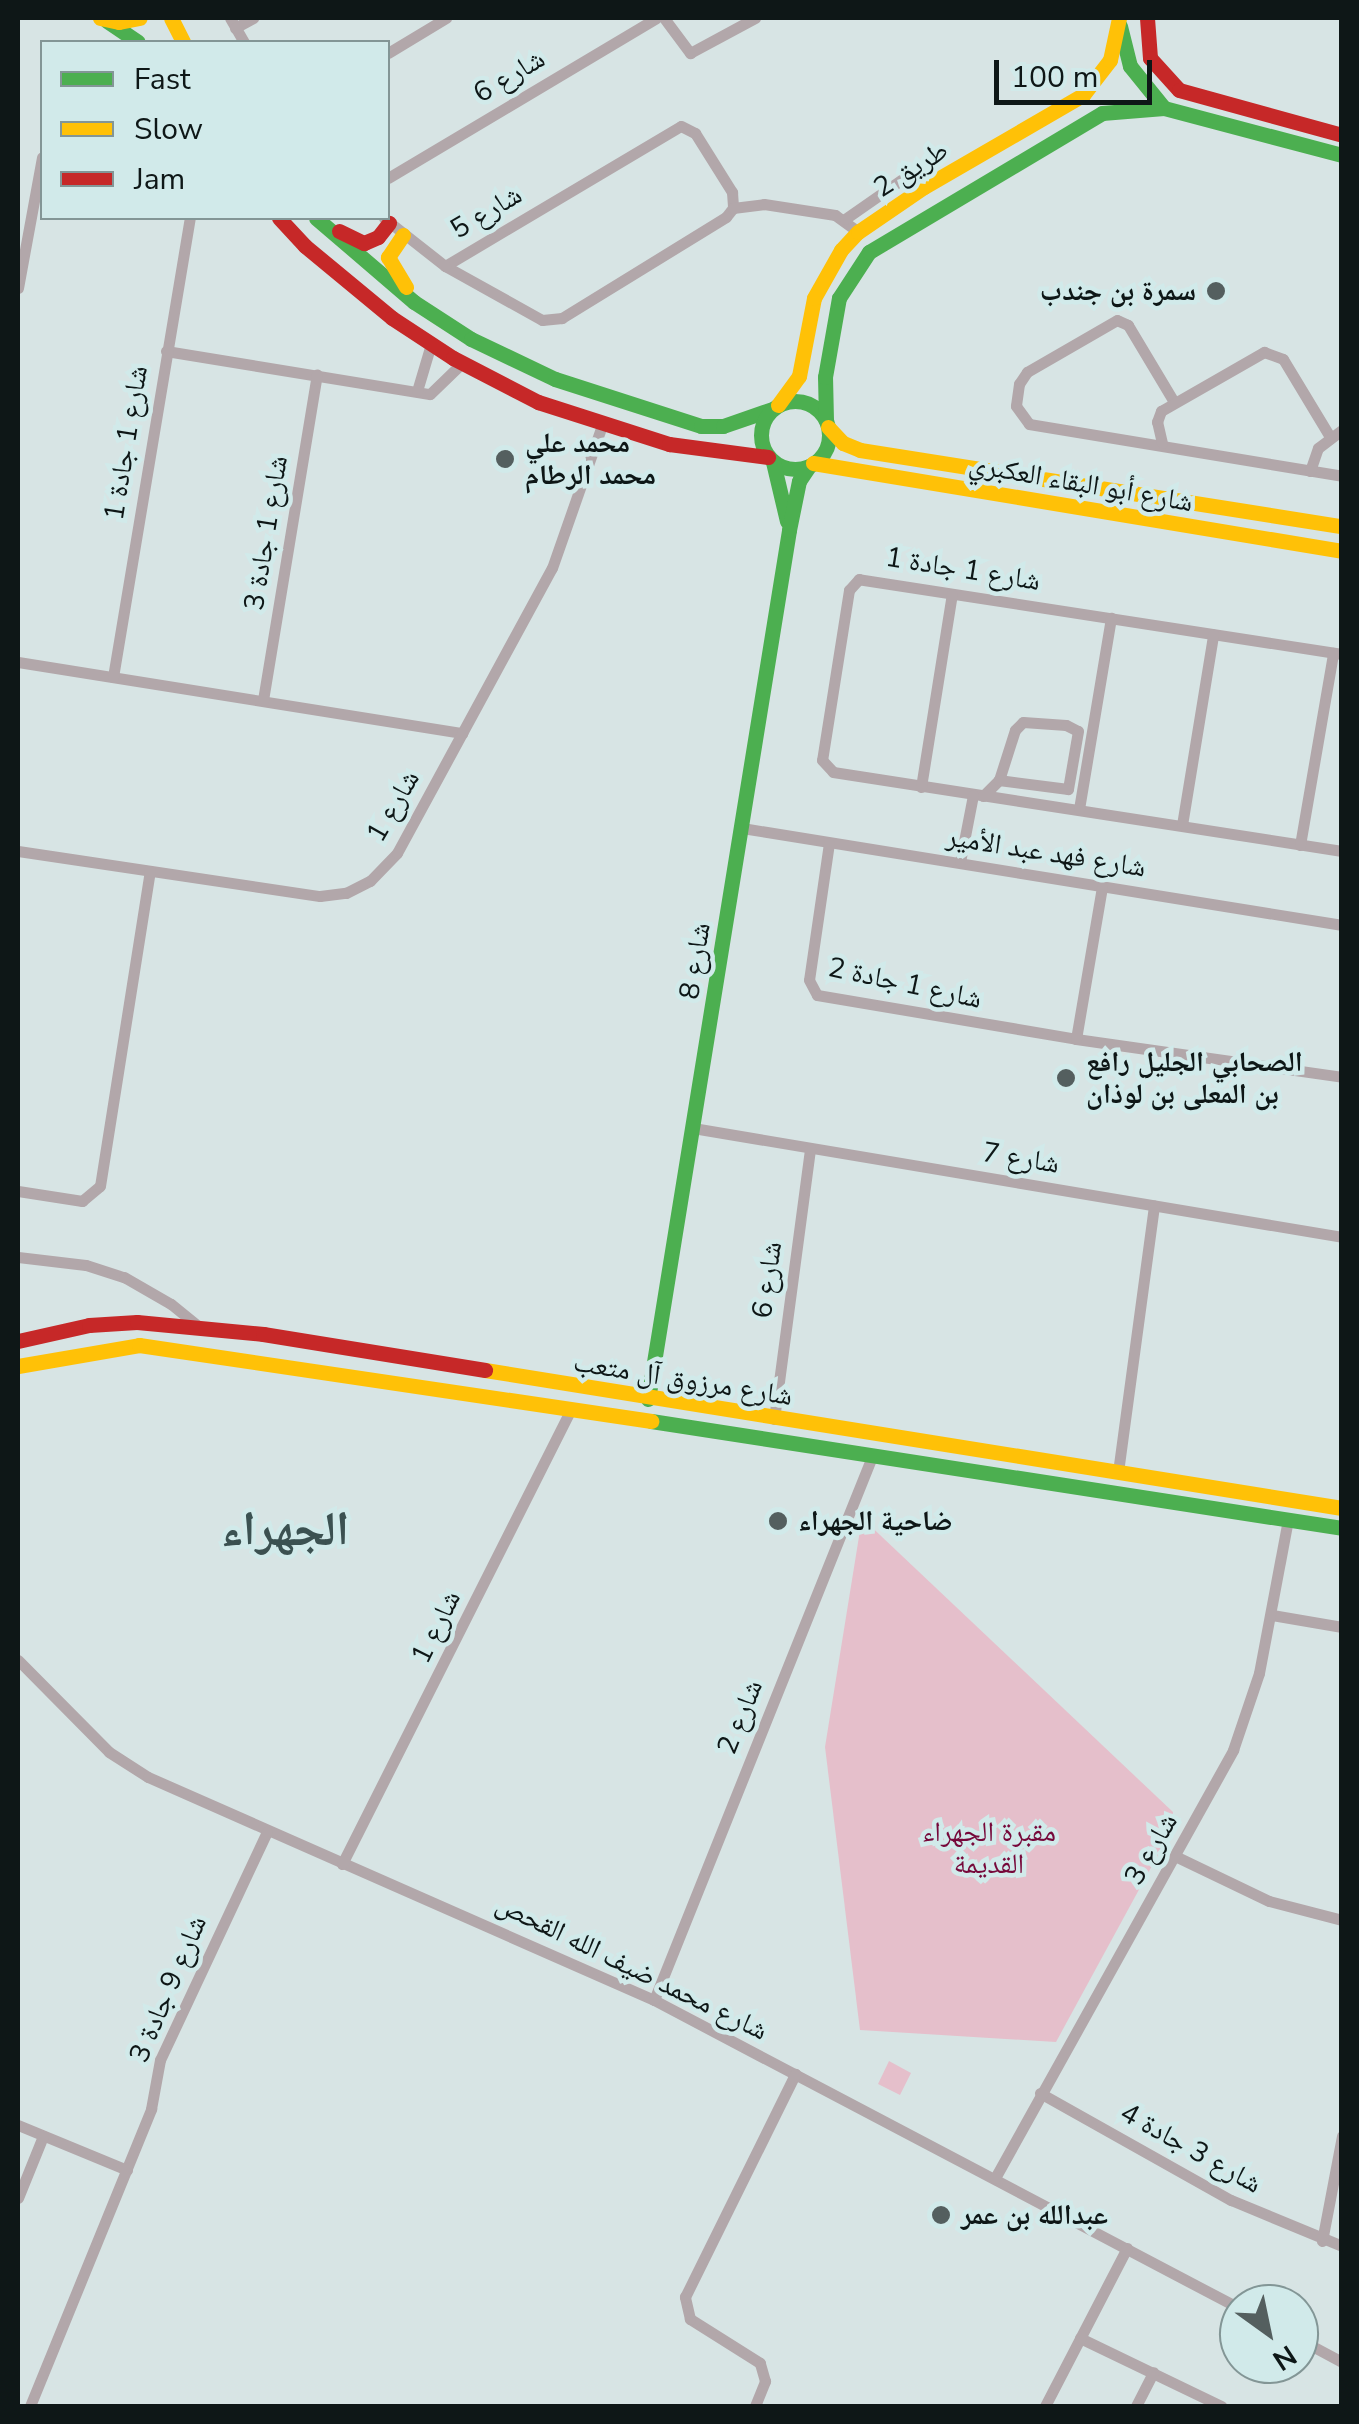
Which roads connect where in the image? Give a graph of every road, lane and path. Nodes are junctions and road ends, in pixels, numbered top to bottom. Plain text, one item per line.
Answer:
1 (102, 18) edge
2 (140, 18) edge
3 (253, 18) edge
4 (446, 18) edge
5 (656, 18) edge
6 (664, 18) edge
7 (755, 18) edge
8 (1119, 18) edge
9 (1147, 18) edge
10 (233, 23) edge
11 (135, 40) edge
12 (390, 52) edge
13 (1233, 106) junction
14 (1164, 108) junction
15 (1051, 114) junction
16 (1284, 120) junction
17 (1226, 126) junction
18 (1063, 135) junction
19 (1342, 135) edge
20 (1276, 140) junction
21 (1342, 155) edge
22 (40, 167) edge
23 (390, 177) edge
24 (924, 187) junction
25 (938, 207) junction
26 (733, 208) junction
27 (844, 219) junction
28 (190, 220) edge
29 (281, 220) edge
30 (318, 220) edge
31 (320, 220) edge
32 (386, 220) edge
33 (858, 232) junction
34 (403, 235) junction
35 (446, 266) junction
36 (18, 288) edge
37 (438, 318) junction
38 (431, 344) junction
39 (166, 351) junction
40 (462, 363) junction
41 (317, 374) junction
42 (417, 391) junction
43 (1174, 402) junction
44 (775, 407) junction
45 (827, 424) junction
46 (602, 426) junction
47 (1336, 434) edge
48 (1162, 444) junction
49 (771, 459) junction
50 (811, 465) junction
51 (1310, 471) junction
52 (1342, 476) edge
53 (1257, 515) junction
54 (1342, 516) edge
55 (1137, 518) junction
56 (1310, 520) junction
57 (1342, 526) edge
58 (789, 530) junction
59 (1342, 552) edge
60 (952, 594) junction
61 (1110, 618) junction
62 (1213, 635) junction
63 (1337, 654) edge
64 (18, 662) edge
65 (113, 678) junction
66 (264, 700) junction
67 (462, 733) junction
68 (1000, 780) junction
69 (920, 787) junction
70 (978, 796) junction
71 (1079, 809) junction
72 (1182, 825) junction
73 (742, 828) junction
74 (829, 843) junction
75 (1300, 845) junction
76 (18, 851) edge
77 (1342, 851) edge
78 (960, 862) junction
79 (150, 871) junction
80 (1102, 888) junction
81 (1342, 925) edge
82 (1076, 1040) junction
83 (1342, 1077) edge
84 (694, 1128) junction
85 (810, 1148) junction
86 (18, 1190) edge
87 (1154, 1206) junction
88 (1342, 1237) edge
89 (18, 1257) edge
90 (199, 1327) junction
91 (21, 1338) edge
92 (18, 1366) edge
93 (648, 1399) junction
94 (571, 1409) junction
95 (774, 1419) junction
96 (980, 1450) junction
97 (873, 1454) junction
98 (1012, 1455) junction
99 (975, 1470) junction
100 (1118, 1472) junction
101 (1007, 1475) junction
102 (1342, 1508) edge
103 (1288, 1520) junction
104 (1342, 1528) edge
105 (1272, 1615) junction
106 (1342, 1627) edge
107 (18, 1660) edge
108 (266, 1832) junction
109 (1175, 1856) junction
110 (342, 1864) junction
111 (1342, 1920) edge
112 (654, 2000) junction
113 (795, 2074) junction
114 (1040, 2092) junction
115 (18, 2124) edge
116 (43, 2136) junction
117 (1342, 2136) edge
118 (128, 2170) junction
119 (994, 2178) junction
120 (18, 2198) edge
121 (1322, 2240) junction
122 (1342, 2246) edge
123 (1127, 2248) junction
124 (1219, 2297) edge
125 (1080, 2338) junction
126 (1319, 2350) edge
127 (1342, 2362) edge
128 (1153, 2372) junction
129 (30, 2406) edge
130 (755, 2406) edge
131 (1045, 2406) edge
132 (1136, 2406) edge
133 (1221, 2406) edge

1 - 2 main road
1 - 11 main road
3 - 10 street
4 - 12 street
5 - 23 street, شارع 6
6 - 7 street
8 - 14 main road, طريق 2
8 - 15 main road, طريق 2
9 - 13 main road
13 - 16 main road
13 - 17 main road
14 - 17 main road, طريق 2
14 - 18 main road, طريق 2
15 - 18 main road
15 - 24 main road, طريق 2
16 - 19 main road
16 - 20 main road
17 - 20 main road, طريق 2
18 - 25 main road, طريق 2
20 - 21 main road, طريق 2
22 - 36 street
24 - 25 main road
24 - 27 street
24 - 33 main road, طريق 2
25 - 45 main road, طريق 2
26 - 27 street
26 - 35 street, شارع 5
26 - 35 street, شارع 5
27 - 33 street
28 - 39 street, شارع 1 جادة 1
29 - 38 main road
30 - 37 main road
31 - 32 main road
32 - 34 street
33 - 44 main road, طريق 2
34 - 35 street
34 - 37 main road
37 - 44 main road
38 - 40 main road
38 - 42 street
39 - 41 street
39 - 65 street, شارع 1 جادة 1
40 - 42 street
40 - 46 main road
41 - 42 street
41 - 66 street, شارع 1 جادة 3
43 - 47 street
43 - 48 street
43 - 48 street
44 - 45 main road
44 - 49 main road
45 - 50 main road
45 - 53 main road, شارع أبو البقاء العكبري
46 - 49 main road
46 - 67 street, شارع 1
47 - 51 street
48 - 51 street
49 - 50 main road
49 - 58 main road, شارع 8
50 - 55 main road, شارع أبو البقاء العكبري
50 - 58 main road, شارع 8
51 - 52 street
53 - 55 main road
53 - 56 main road, شارع أبو البقاء العكبري
54 - 56 street
55 - 59 main road, شارع أبو البقاء العكبري
56 - 57 main road, شارع أبو البقاء العكبري
58 - 73 main road, شارع 8
60 - 61 street, شارع 1 جادة 1
60 - 69 street
60 - 69 street, شارع 1 جادة 1
61 - 62 street, شارع 1 جادة 1
61 - 71 street
62 - 63 street, شارع 1 جادة 1
62 - 72 street
63 - 75 street
64 - 65 street
65 - 66 street
66 - 67 street
67 - 79 street, شارع 1
68 - 68 street
68 - 70 street
69 - 70 street, شارع 1 جادة 1
70 - 71 street, شارع 1 جادة 1
70 - 78 street
71 - 72 street, شارع 1 جادة 1
72 - 75 street, شارع 1 جادة 1
73 - 74 street, شارع فهد عبد الأمير
73 - 84 main road, شارع 8
74 - 78 street, شارع فهد عبد الأمير
74 - 82 street, شارع 1 جادة 2
75 - 77 street, شارع 1 جادة 1
76 - 79 street, شارع 1
78 - 80 street, شارع فهد عبد الأمير
79 - 86 street
80 - 81 street, شارع فهد عبد الأمير
80 - 82 street
82 - 83 street, شارع 1 جادة 2
84 - 85 street, شارع 7
84 - 93 main road, شارع 8
85 - 87 street, شارع 7
85 - 95 street, شارع 6
87 - 88 street, شارع 7
87 - 100 street
89 - 90 street
90 - 91 main road, شارع مرزوق آل متعب
90 - 93 main road, شارع مرزوق آل متعب
92 - 94 main road, شارع مرزوق آل متعب
93 - 95 main road, شارع مرزوق آل متعب
94 - 97 main road, شارع مرزوق آل متعب
94 - 110 street, شارع 1
95 - 96 main road, شارع مرزوق آل متعب
96 - 98 main road, شارع مرزوق آل متعب
96 - 99 main road
97 - 99 main road, شارع مرزوق آل متعب
97 - 112 street, شارع 2
98 - 100 main road, شارع مرزوق آل متعب
98 - 101 main road
99 - 101 main road, شارع مرزوق آل متعب
100 - 102 main road, شارع مرزوق آل متعب
101 - 103 main road, شارع مرزوق آل متعب
103 - 104 main road, شارع مرزوق آل متعب
103 - 105 street, شارع 3
105 - 106 street
105 - 109 street, شارع 3
107 - 108 street, شارع محمد ضيف الله القحص
108 - 110 street, شارع محمد ضيف الله القحص
108 - 118 street, شارع 9 جادة 3
109 - 111 street
109 - 114 street, شارع 3
110 - 112 street, شارع محمد ضيف الله القحص
112 - 113 street, شارع محمد ضيف الله القحص
113 - 119 street, شارع محمد ضيف الله القحص
113 - 130 street
114 - 119 street, شارع 3
114 - 121 street, شارع 3 جادة 4
115 - 116 street
116 - 118 street
116 - 120 street
117 - 121 street
118 - 129 street, شارع 9 جادة 3
119 - 123 street, شارع محمد ضيف الله القحص
121 - 122 street, شارع 3 جادة 4
123 - 124 street, شارع محمد ضيف الله القحص
123 - 125 street
125 - 128 street
125 - 131 street
126 - 127 street
128 - 132 street
128 - 133 street

